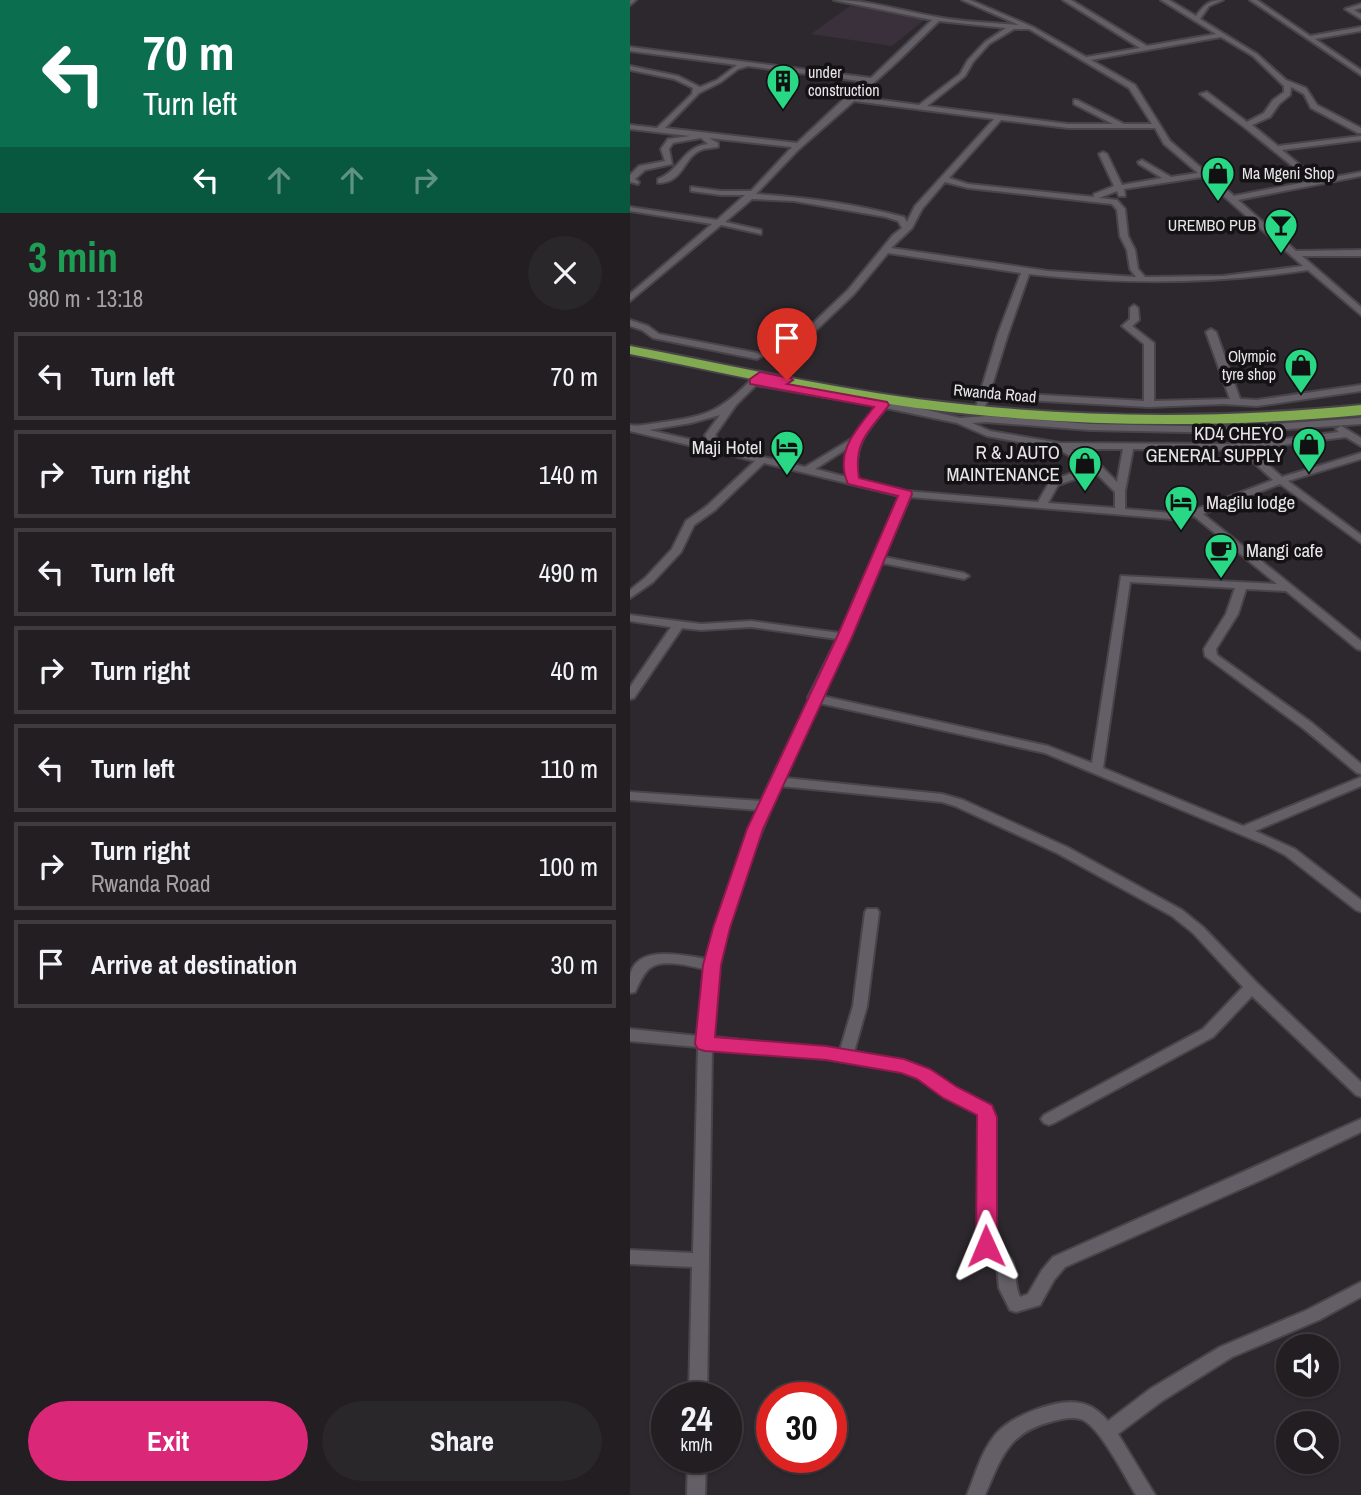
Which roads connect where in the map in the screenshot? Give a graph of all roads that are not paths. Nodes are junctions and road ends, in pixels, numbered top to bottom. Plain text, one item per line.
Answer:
1 (837, 0) edge
2 (965, 0) edge
3 (1066, 0) edge
4 (1164, 0) edge
5 (1220, 0) edge
6 (1254, 0) edge
7 (1210, 1) edge
8 (1361, 6) edge
9 (1361, 17) edge
10 (937, 19) junction
11 (1197, 19) junction
12 (1011, 28) junction
13 (1031, 28) junction
14 (1361, 29) edge
15 (1223, 35) junction
16 (1308, 38) junction
17 (630, 49) edge
18 (1147, 49) junction
19 (1086, 59) junction
20 (631, 62) edge
21 (751, 63) junction
22 (1361, 73) edge
23 (871, 80) junction
24 (1284, 82) junction
25 (697, 90) junction
26 (1204, 94) dead end
27 (850, 97) junction
28 (1077, 102) dead end
29 (919, 108) junction
30 (999, 117) junction
31 (1247, 125) junction
32 (1123, 126) junction
33 (1156, 126) junction
34 (630, 127) edge
35 (659, 130) junction
36 (1361, 131) edge
37 (702, 136) junction
38 (1361, 138) edge
39 (799, 145) junction
40 (1275, 149) junction
41 (1102, 154) dead end
42 (1142, 162) dead end
43 (1205, 174) junction
44 (1361, 174) edge
45 (946, 180) junction
46 (1171, 180) junction
47 (661, 181) dead end
48 (635, 182) dead end
49 (762, 182) junction
50 (1316, 182) junction
51 (1117, 188) junction
52 (694, 189) dead end
53 (751, 194) junction
54 (1084, 198) junction
55 (794, 199) junction
56 (1233, 199) junction
57 (630, 209) edge
58 (1121, 209) junction
59 (717, 222) junction
60 (906, 228) junction
61 (758, 232) dead end
62 (886, 250) junction
63 (1296, 253) junction
64 (1361, 253) edge
65 (1311, 267) junction
66 (1027, 269) junction
67 (1141, 278) junction
68 (630, 298) edge
69 (1134, 308) dead end
70 (1361, 312) edge
71 (630, 323) edge
72 (1210, 332) dead end
73 (630, 350) edge
74 (757, 356) dead end
75 (786, 361) dead end
76 (757, 379) junction
77 (1361, 388) edge
78 (1236, 401) junction
79 (734, 403) junction
80 (983, 403) junction
81 (1149, 404) junction
82 (883, 405) junction
83 (1361, 410) edge
84 (1084, 415) junction
85 (1214, 418) junction
86 (1330, 418) junction
87 (960, 421) junction
88 (1361, 421) edge
89 (1138, 428) junction
90 (1191, 428) junction
91 (1231, 430) junction
92 (631, 432) edge
93 (1347, 434) junction
94 (853, 441) junction
95 (1361, 443) edge
96 (1060, 446) junction
97 (1240, 446) junction
98 (1095, 447) junction
99 (1128, 447) junction
100 (1140, 447) junction
101 (1191, 447) junction
102 (718, 449) junction
103 (1361, 456) edge
104 (763, 459) junction
105 (1097, 468) junction
106 (807, 470) junction
107 (1282, 480) junction
108 (852, 481) junction
109 (1119, 491) junction
110 (906, 494) junction
111 (1042, 505) junction
112 (1120, 511) junction
113 (1196, 513) junction
114 (1361, 540) edge
115 (878, 559) junction
116 (964, 576) dead end
117 (1242, 585) junction
118 (1287, 588) junction
119 (630, 595) edge
120 (630, 618) edge
121 (678, 625) junction
122 (844, 637) junction
123 (1361, 648) edge
124 (630, 695) edge
125 (814, 698) junction
126 (1097, 769) junction
127 (1361, 770) edge
128 (776, 781) junction
129 (1361, 781) edge
130 (630, 796) edge
131 (765, 806) junction
132 (1245, 830) junction
133 (1361, 907) edge
134 (872, 912) dead end
135 (712, 965) junction
136 (1252, 987) junction
137 (630, 988) edge
138 (630, 1035) edge
139 (705, 1044) junction
140 (846, 1056) junction
141 (1361, 1091) edge
142 (1049, 1119) dead end
143 (1361, 1125) edge
144 (630, 1258) edge
145 (701, 1259) junction
146 (1361, 1289) edge
147 (698, 1382) edge
148 (1105, 1433) junction
149 (697, 1473) edge
150 (696, 1495) edge
151 (976, 1495) edge
152 (1146, 1495) edge

1 - 10 street
2 - 13 street
3 - 18 street
4 - 11 street
5 - 7 street
6 - 16 street
7 - 11 street
8 - 9 street
10 - 12 street
10 - 23 street
11 - 15 street
12 - 13 street
12 - 29 street
13 - 19 street
14 - 16 street
15 - 18 street
15 - 24 street
16 - 22 street
17 - 20 street
17 - 21 street
18 - 19 street
19 - 33 street
20 - 25 street
21 - 23 street
21 - 25 street
23 - 27 street
24 - 31 street
24 - 36 street
25 - 35 street
26 - 31 street
27 - 29 street
27 - 39 street
28 - 32 street
29 - 30 street
30 - 32 street
30 - 45 street
31 - 40 street
32 - 33 street
33 - 43 street
34 - 35 street
35 - 37 street
37 - 39 street
37 - 47 street
37 - 48 street
38 - 40 street
39 - 49 street
40 - 50 street
41 - 51 street
42 - 46 street
43 - 46 street
43 - 56 street
44 - 50 street
45 - 54 street
45 - 60 street
46 - 51 street
49 - 53 street
49 - 55 street
50 - 56 street
51 - 54 street
51 - 58 street
52 - 53 street
53 - 55 street
53 - 59 street
54 - 58 street
55 - 60 street
56 - 63 street
57 - 59 street
58 - 67 street
59 - 61 street
59 - 68 street
60 - 62 street
62 - 66 street
62 - 75 street
63 - 64 street
63 - 65 street
65 - 67 street
65 - 70 street
66 - 67 street
66 - 80 street
69 - 81 street
71 - 74 street
72 - 78 street
73 - 76 highway, Rwanda Road
76 - 79 street
76 - 80 highway, Rwanda Road
76 - 82 street
77 - 78 street
78 - 81 street
79 - 92 street
79 - 102 street
80 - 84 highway, Rwanda Road
81 - 84 street
82 - 87 street
82 - 94 street
83 - 86 highway, Rwanda Road
84 - 85 highway, Rwanda Road
84 - 87 street
84 - 89 street
84 - 98 street
85 - 86 highway, Rwanda Road
85 - 91 street
86 - 88 street
86 - 91 street
86 - 93 street
87 - 96 street
89 - 90 street
89 - 100 street
90 - 91 street
90 - 101 street
91 - 97 street
92 - 102 street
93 - 95 street
93 - 97 street
94 - 106 street
94 - 108 street
96 - 98 street
96 - 105 street
97 - 101 street
97 - 107 street
98 - 99 street
99 - 100 street
99 - 109 street
100 - 101 street
102 - 104 street
103 - 107 street
104 - 106 street
104 - 119 street
105 - 109 street
105 - 111 street
106 - 108 street
107 - 113 street
107 - 114 street
108 - 110 street
109 - 112 street
110 - 111 street
110 - 115 street
111 - 112 street
112 - 113 street
113 - 118 street
115 - 116 street
115 - 122 street
117 - 118 street
117 - 126 street
117 - 127 street
118 - 123 street
120 - 121 street
121 - 122 street
121 - 124 street
122 - 125 street
125 - 126 street
125 - 128 street
126 - 132 street
128 - 131 street
128 - 136 street
129 - 132 street
130 - 131 street
131 - 135 street
132 - 133 street
134 - 140 street
135 - 137 street
135 - 139 street
136 - 141 street
136 - 142 street
138 - 139 street
139 - 140 street
139 - 145 street
140 - 143 street
144 - 145 street
145 - 147 street
146 - 148 street
148 - 151 street
148 - 152 street
149 - 150 street

